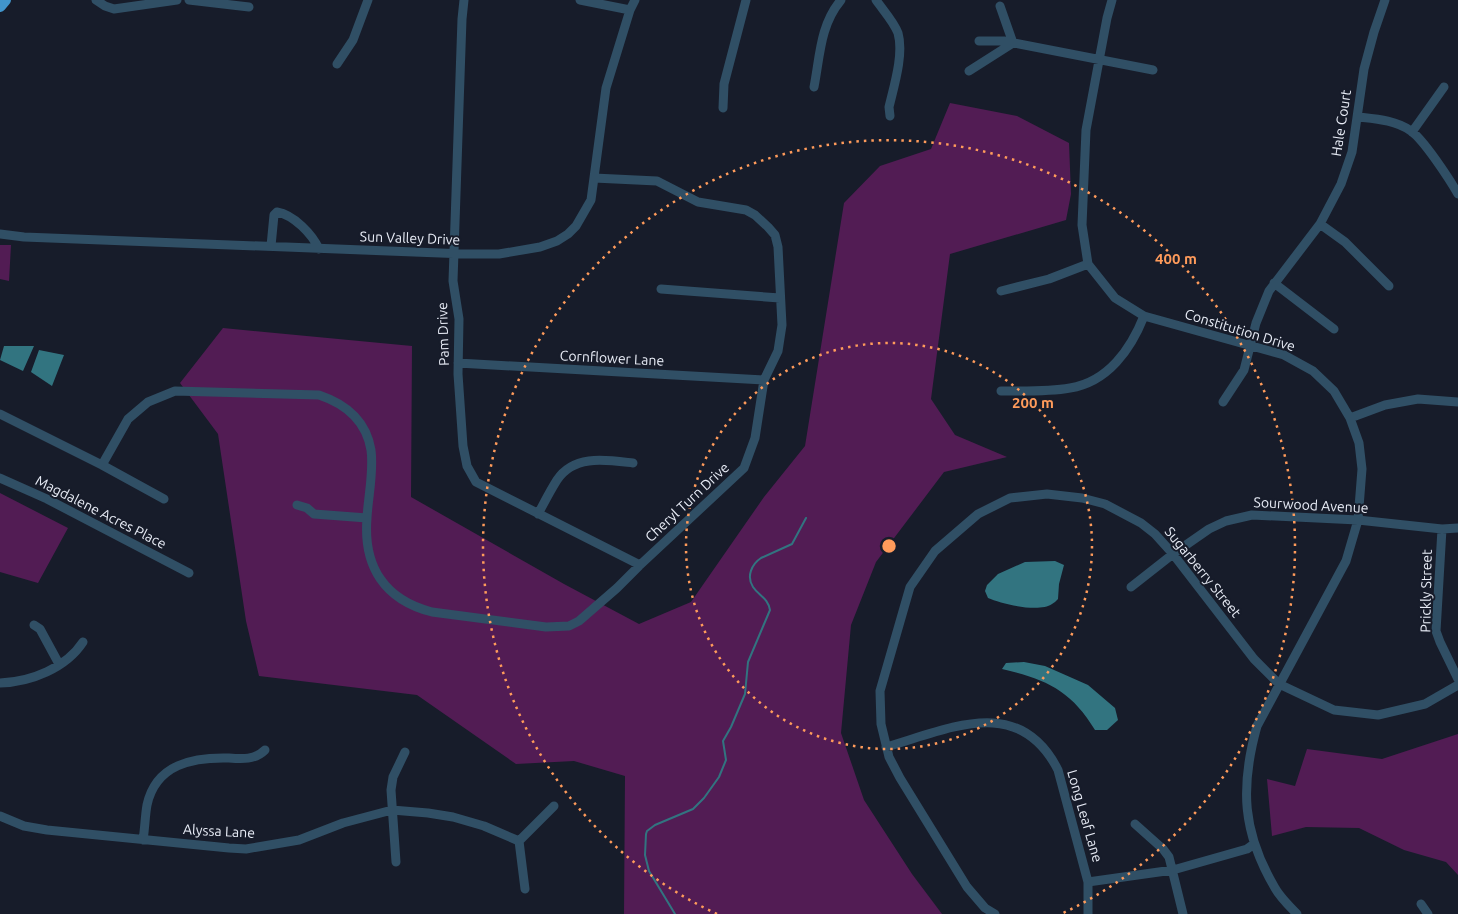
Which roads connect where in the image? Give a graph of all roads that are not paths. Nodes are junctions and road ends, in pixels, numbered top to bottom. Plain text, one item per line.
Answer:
1 (5, 0) edge
2 (96, 0) edge
3 (177, 0) edge
4 (189, 0) edge
5 (368, 0) edge
6 (464, 0) edge
7 (580, 0) edge
8 (635, 0) edge
9 (746, 0) edge
10 (841, 0) edge
11 (876, 0) edge
12 (1112, 0) edge
13 (1385, 0) edge
14 (0, 6) edge
15 (1000, 6) dead end
16 (249, 8) dead end
17 (630, 10) junction
18 (979, 41) dead end
19 (1013, 43) junction
20 (1099, 58) junction
21 (337, 64) dead end
22 (1153, 70) dead end
23 (969, 71) dead end
24 (814, 87) dead end
25 (1444, 87) dead end
26 (723, 108) dead end
27 (890, 116) dead end
28 (1358, 117) junction
29 (1412, 132) junction
30 (594, 178) junction
31 (1458, 194) edge
32 (1320, 224) junction
33 (0, 234) edge
34 (271, 246) junction
35 (319, 248) junction
36 (455, 253) junction
37 (1088, 264) junction
38 (1274, 283) junction
39 (1389, 286) dead end
40 (662, 289) dead end
41 (1002, 291) dead end
42 (780, 298) junction
43 (1144, 316) junction
44 (1334, 329) dead end
45 (1250, 346) junction
46 (458, 363) junction
47 (764, 380) junction
48 (1001, 391) dead end
49 (1223, 402) dead end
50 (1458, 402) edge
51 (0, 414) edge
52 (1350, 418) junction
53 (633, 462) dead end
54 (102, 465) junction
55 (0, 478) edge
56 (164, 499) dead end
57 (297, 505) dead end
58 (538, 514) junction
59 (367, 518) junction
60 (1358, 520) junction
61 (1458, 528) edge
62 (1442, 529) junction
63 (1173, 554) junction
64 (640, 565) junction
65 (189, 573) dead end
66 (1131, 587) dead end
67 (34, 624) dead end
68 (84, 642) dead end
69 (59, 664) junction
70 (1458, 678) edge
71 (0, 683) edge
72 (1279, 684) junction
73 (1458, 685) edge
74 (886, 747) junction
75 (265, 750) dead end
76 (405, 752) dead end
77 (554, 806) dead end
78 (392, 810) junction
79 (0, 816) edge
80 (1135, 824) dead end
81 (143, 840) junction
82 (519, 841) junction
83 (1254, 844) junction
84 (396, 862) dead end
85 (1173, 870) junction
86 (1088, 882) junction
87 (525, 889) dead end
88 (1421, 904) dead end
89 (995, 914) edge
90 (1088, 914) edge
91 (1183, 914) edge
92 (1297, 914) edge
93 (1428, 914) edge

1 - 14 highway
2 - 3 street
4 - 16 street
5 - 21 street
6 - 36 street, Pam Drive
7 - 17 street
8 - 17 street, Sun Valley Drive
9 - 26 street
10 - 24 street
11 - 27 street
12 - 20 street, Constitution Drive
13 - 28 street, Hale Court
15 - 19 street
17 - 30 street, Sun Valley Drive
18 - 19 street
19 - 20 street
19 - 23 street
20 - 22 street
20 - 37 street, Constitution Drive
25 - 29 street
28 - 29 street
28 - 32 street, Hale Court
29 - 31 street
30 - 36 street, Sun Valley Drive
30 - 42 street, Cheryl Turn Drive
32 - 38 street, Hale Court
32 - 39 street
33 - 34 street, Sun Valley Drive
34 - 35 street, Sun Valley Drive
34 - 35 street
35 - 36 street, Sun Valley Drive
36 - 46 street, Pam Drive
37 - 41 street
37 - 43 street, Constitution Drive
38 - 44 street
38 - 45 street, Hale Court
40 - 42 street
42 - 47 street, Cheryl Turn Drive
43 - 45 street, Constitution Drive
43 - 48 street
45 - 49 street, Hale Court
45 - 52 street, Constitution Drive
46 - 47 street, Cornflower Lane
46 - 58 street, Pam Drive
47 - 64 street, Cheryl Turn Drive
50 - 52 street
51 - 54 street
52 - 60 street, Constitution Drive
53 - 58 street
54 - 56 street
54 - 59 street, Cheryl Turn Drive
55 - 65 street, Magdalene Acres Place
57 - 59 street
58 - 64 street, Pam Drive
59 - 64 street, Cheryl Turn Drive
60 - 62 street, Sourwood Avenue
60 - 63 street, Sourwood Avenue
60 - 72 street, Constitution Drive
61 - 62 street, Sourwood Avenue
62 - 70 street, Prickly Street
63 - 66 street, Sourwood Avenue
63 - 72 street, Sugarberry Street
63 - 74 street, Sugarberry Street
67 - 69 street
68 - 69 street
69 - 71 street
72 - 73 street, Sugarberry Street
72 - 83 street, Constitution Drive
74 - 86 street, Long Leaf Lane
74 - 89 street, Sugarberry Street
75 - 81 street
76 - 78 street
77 - 82 street
78 - 81 street, Alyssa Lane
78 - 82 street, Alyssa Lane
78 - 84 street
79 - 81 street, Alyssa Lane
80 - 85 street
82 - 87 street
83 - 85 street
83 - 92 street, Constitution Drive
85 - 86 street
85 - 91 street
86 - 90 street, Long Leaf Lane
88 - 93 street

